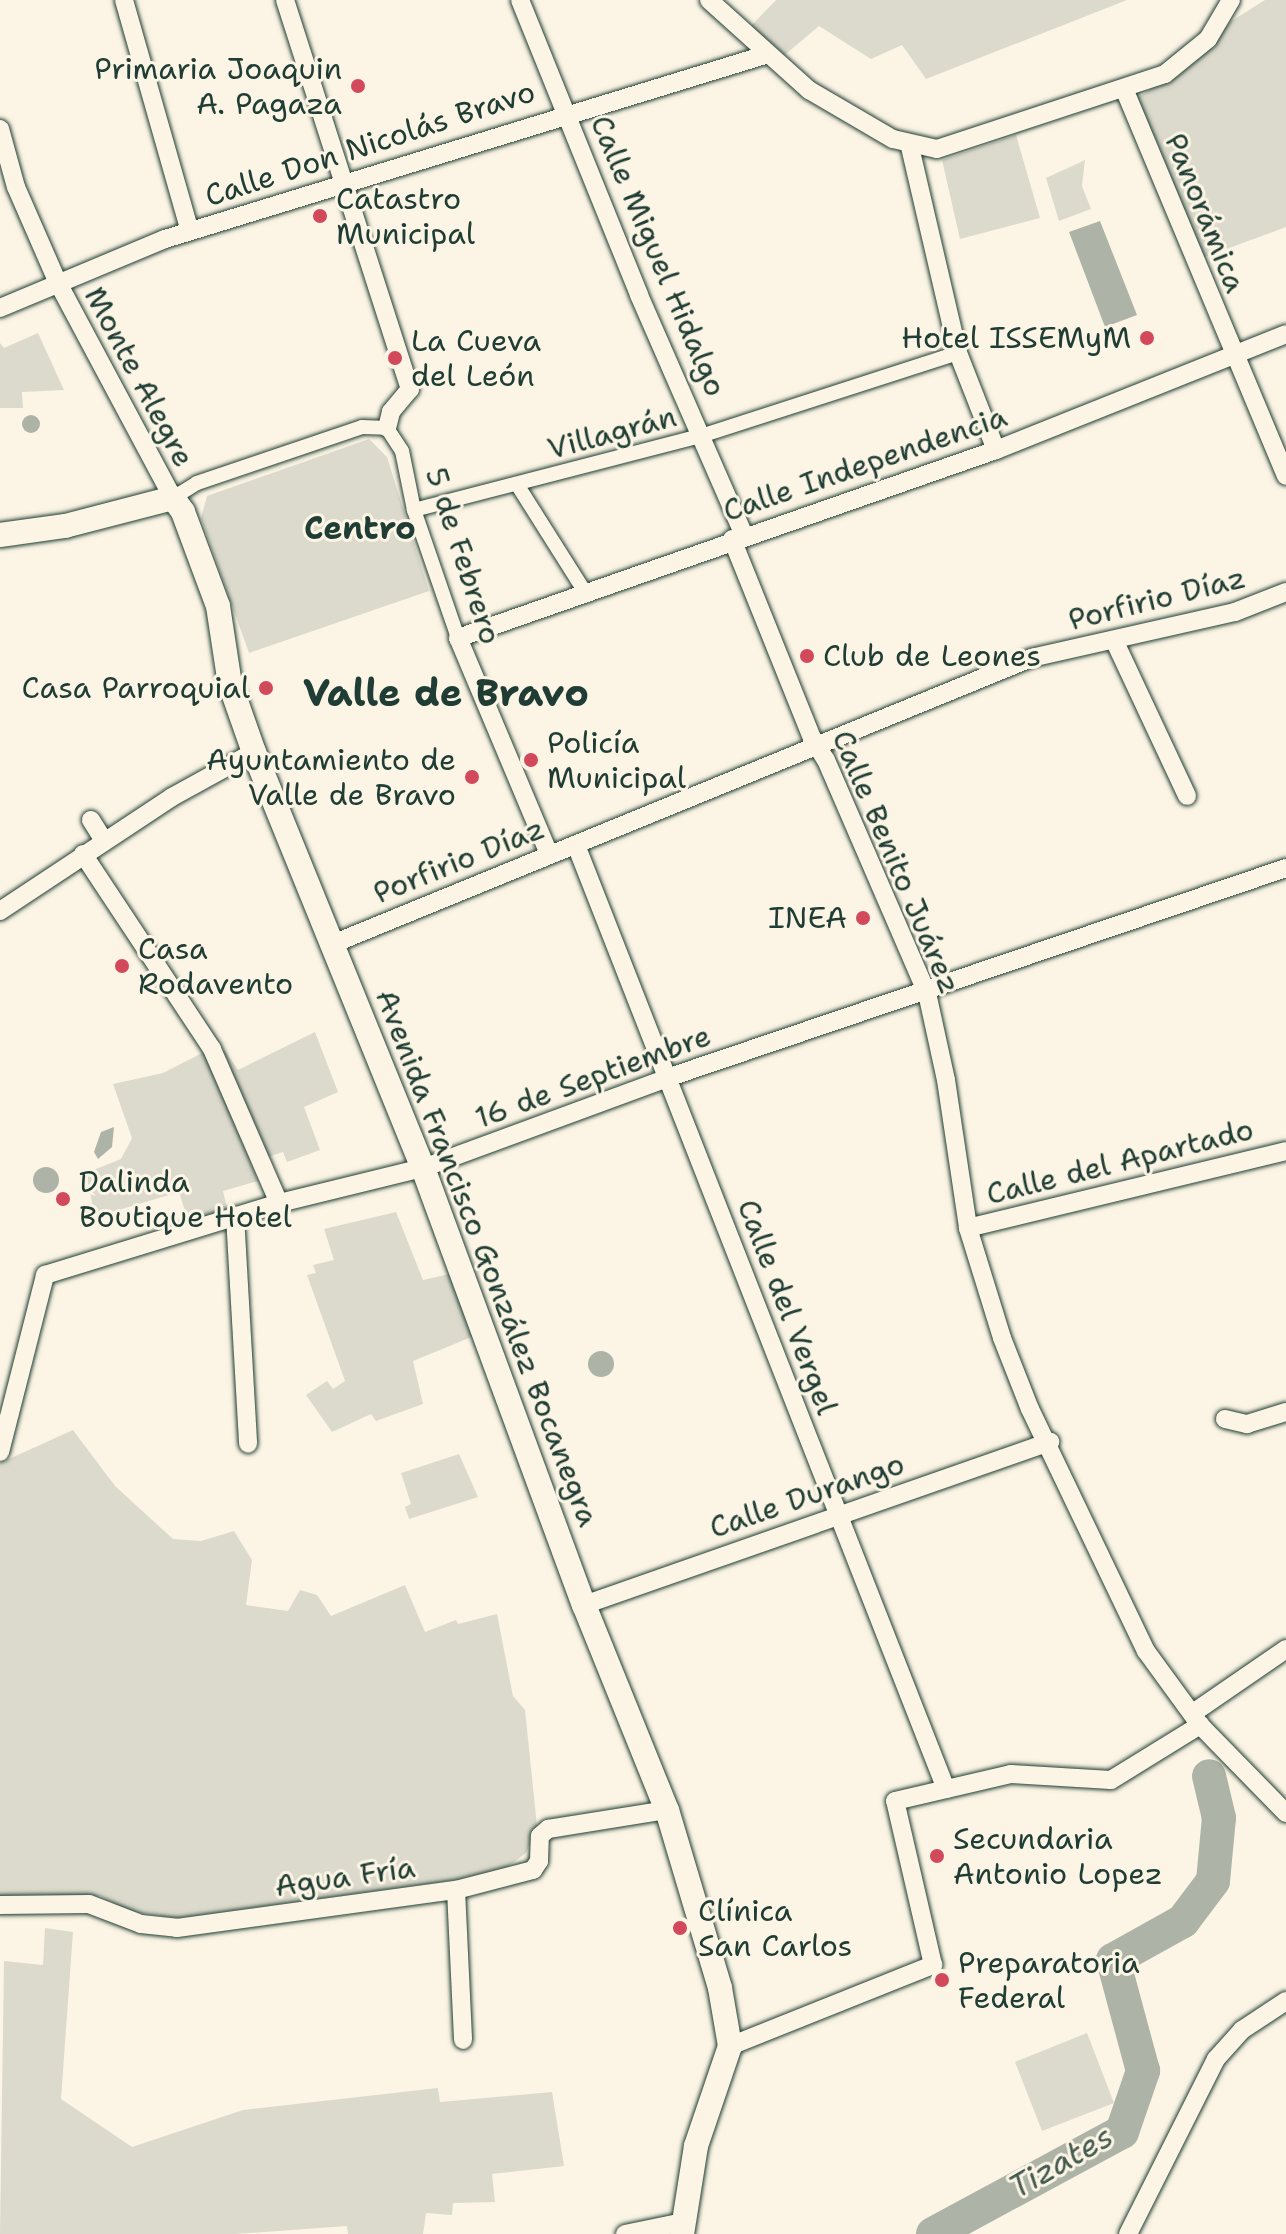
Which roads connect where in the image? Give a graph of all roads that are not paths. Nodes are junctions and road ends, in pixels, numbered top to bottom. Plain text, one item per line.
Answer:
1 (124, 0) edge
2 (285, 0) edge
3 (520, 0) edge
4 (709, 0) edge
5 (1231, 0) edge
6 (765, 55) junction
7 (1125, 91) junction
8 (567, 111) junction
9 (0, 129) edge
10 (910, 147) junction
11 (346, 183) junction
12 (190, 231) junction
13 (57, 281) junction
14 (0, 308) edge
15 (1286, 334) edge
16 (958, 353) junction
17 (1232, 355) junction
18 (387, 428) junction
19 (704, 435) junction
20 (996, 450) junction
21 (1286, 476) edge
22 (518, 486) junction
23 (173, 498) junction
24 (414, 510) junction
25 (0, 535) edge
26 (738, 537) junction
27 (1286, 592) edge
28 (587, 595) junction
29 (458, 638) junction
30 (1115, 642) junction
31 (817, 746) junction
32 (254, 752) junction
33 (1187, 796) dead end
34 (91, 820) dead end
35 (104, 841) junction
36 (576, 845) junction
37 (83, 854) junction
38 (549, 854) junction
39 (1286, 868) edge
40 (0, 911) edge
41 (330, 945) junction
42 (927, 993) junction
43 (667, 1078) junction
44 (1286, 1151) edge
45 (423, 1168) junction
46 (279, 1203) junction
47 (235, 1216) junction
48 (968, 1228) junction
49 (1286, 1412) edge
50 (1225, 1419) dead end
51 (1050, 1442) junction
52 (248, 1444) dead end
53 (0, 1452) edge
54 (837, 1513) junction
55 (584, 1605) junction
56 (1286, 1649) edge
57 (1197, 1719) junction
58 (946, 1789) junction
59 (667, 1810) junction
60 (1286, 1813) edge
61 (456, 1890) junction
62 (0, 1905) edge
63 (1286, 2001) edge
64 (463, 2040) dead end
65 (730, 2046) junction
66 (683, 2228) edge
67 (625, 2234) edge
68 (1128, 2234) edge

1 - 12 street
2 - 11 street
3 - 8 street, Calle Miguel Hidalgo
4 - 6 street
5 - 7 street
6 - 8 street, Calle Don Nicolás Bravo
6 - 10 street
7 - 10 street
7 - 17 street, Panorámica
8 - 11 street, Calle Don Nicolás Bravo
8 - 19 street, Calle Miguel Hidalgo
9 - 13 street, Monte Alegre
10 - 16 street
11 - 12 street, Calle Don Nicolás Bravo
11 - 18 street
12 - 13 street, Calle Don Nicolás Bravo
13 - 14 street, Calle Don Nicolás Bravo
13 - 23 street, Monte Alegre
15 - 17 street, Calle Independencia
16 - 19 street, Villagrán
16 - 20 street
17 - 20 street, Calle Independencia
17 - 21 street, Panorámica
18 - 23 street
18 - 24 street, 5 de Febrero
19 - 22 street, Villagrán
19 - 26 street, Calle Miguel Hidalgo
20 - 26 street, Calle Independencia
22 - 24 street, Villagrán
22 - 28 street
23 - 25 street
23 - 32 street, Avenida Francisco González Bocanegra
24 - 29 street, 5 de Febrero
26 - 28 street, Calle Independencia
26 - 31 street, Calle Benito Juárez
27 - 30 street, Porfirio Díaz
28 - 29 street, Calle Independencia
29 - 38 street, 5 de Febrero
30 - 31 street, Porfirio Díaz
30 - 33 street
31 - 36 street, Porfirio Díaz
31 - 42 street, Calle Benito Juárez
32 - 35 street
32 - 41 street, Avenida Francisco González Bocanegra
34 - 35 street
35 - 37 street
36 - 38 street, Porfirio Díaz
36 - 43 street, Calle del Vergel
37 - 40 street
37 - 46 street
38 - 41 street, Porfirio Díaz
39 - 42 street, 16 de Septiembre
41 - 45 street, Avenida Francisco González Bocanegra
42 - 43 street, 16 de Septiembre
42 - 48 street, Calle Benito Juárez
43 - 45 street, 16 de Septiembre
43 - 54 street, Calle del Vergel
44 - 48 street, Calle del Apartado
45 - 46 street, 16 de Septiembre
45 - 55 street, Avenida Francisco González Bocanegra
46 - 47 street, 16 de Septiembre
47 - 52 street
47 - 53 street, 16 de Septiembre
48 - 51 street, Calle Benito Juárez
49 - 50 street
51 - 54 street, Calle Durango
51 - 57 street, Calle Benito Juárez
54 - 55 street, Calle Durango
54 - 58 street, Calle del Vergel
55 - 59 street, Avenida Francisco González Bocanegra
56 - 57 street
57 - 58 street
57 - 60 street, Calle Benito Juárez
58 - 65 street
59 - 61 street, Agua Fría
59 - 65 street, Avenida Francisco González Bocanegra
61 - 62 street, Agua Fría
61 - 64 street
63 - 68 street
65 - 66 street
66 - 67 street

